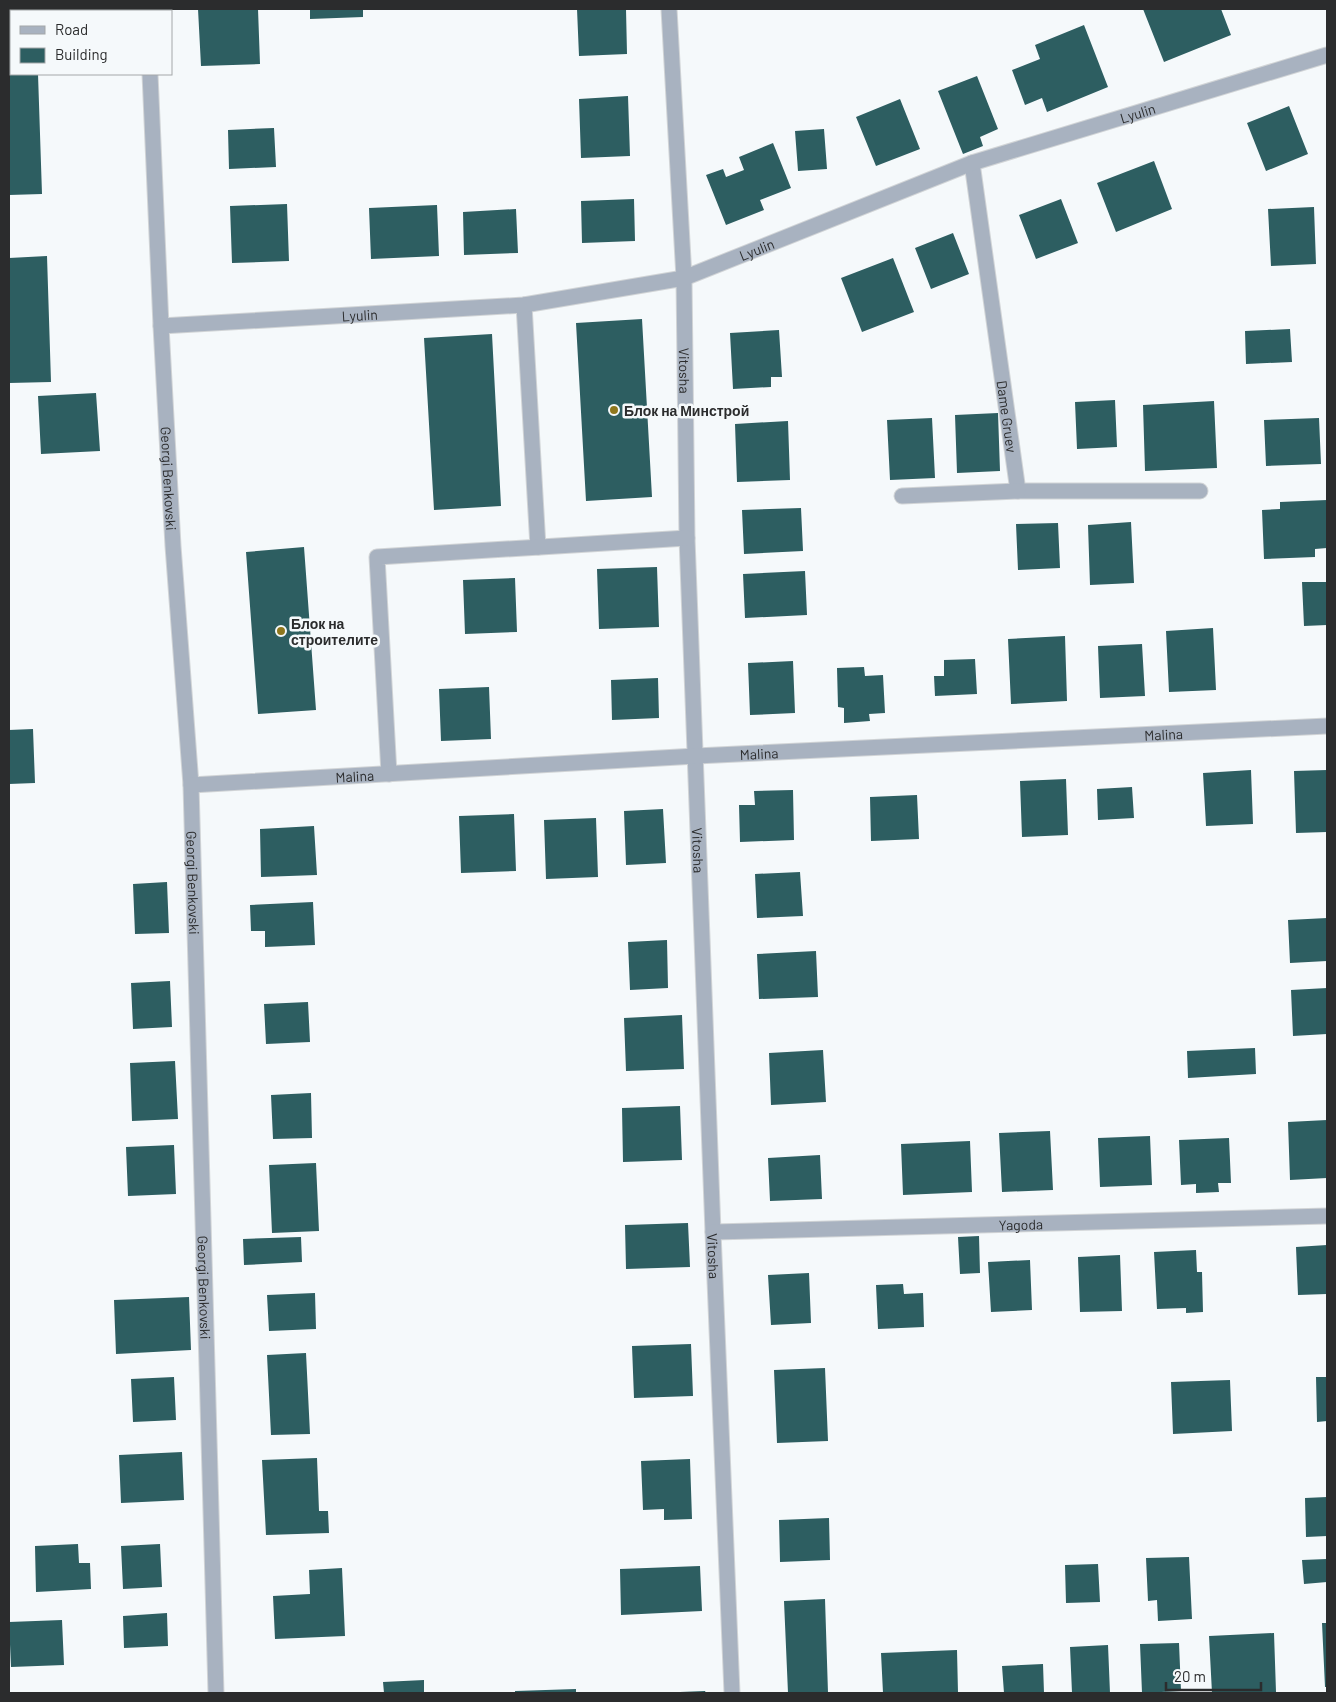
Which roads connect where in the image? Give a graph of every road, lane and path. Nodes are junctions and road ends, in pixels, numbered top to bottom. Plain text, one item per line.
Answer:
1 (669, 9) edge
2 (1327, 55) edge
3 (150, 75) edge
4 (972, 163) junction
5 (684, 278) junction
6 (524, 305) junction
7 (160, 326) junction
8 (1018, 491) junction
9 (1200, 491) dead end
10 (902, 496) dead end
11 (687, 538) junction
12 (538, 547) junction
13 (1327, 726) edge
14 (696, 756) junction
15 (389, 774) junction
16 (191, 785) junction
17 (1327, 1216) edge
18 (712, 1232) junction
19 (216, 1693) edge
20 (732, 1693) edge

1 - 5 street, Vitosha
2 - 4 street, Lyulin
3 - 7 street, Georgi Benkovski
4 - 5 street, Lyulin
4 - 8 street, Dame Gruev
5 - 6 street, Lyulin
5 - 11 street, Vitosha
6 - 7 street, Lyulin
6 - 12 street
7 - 16 street, Georgi Benkovski
8 - 9 street
8 - 10 street
11 - 12 street
11 - 14 street, Vitosha
12 - 15 street
13 - 14 street, Malina
14 - 15 street, Malina
14 - 18 street, Vitosha
15 - 16 street, Malina
16 - 19 street, Georgi Benkovski
17 - 18 street, Yagoda
18 - 20 street, Vitosha

